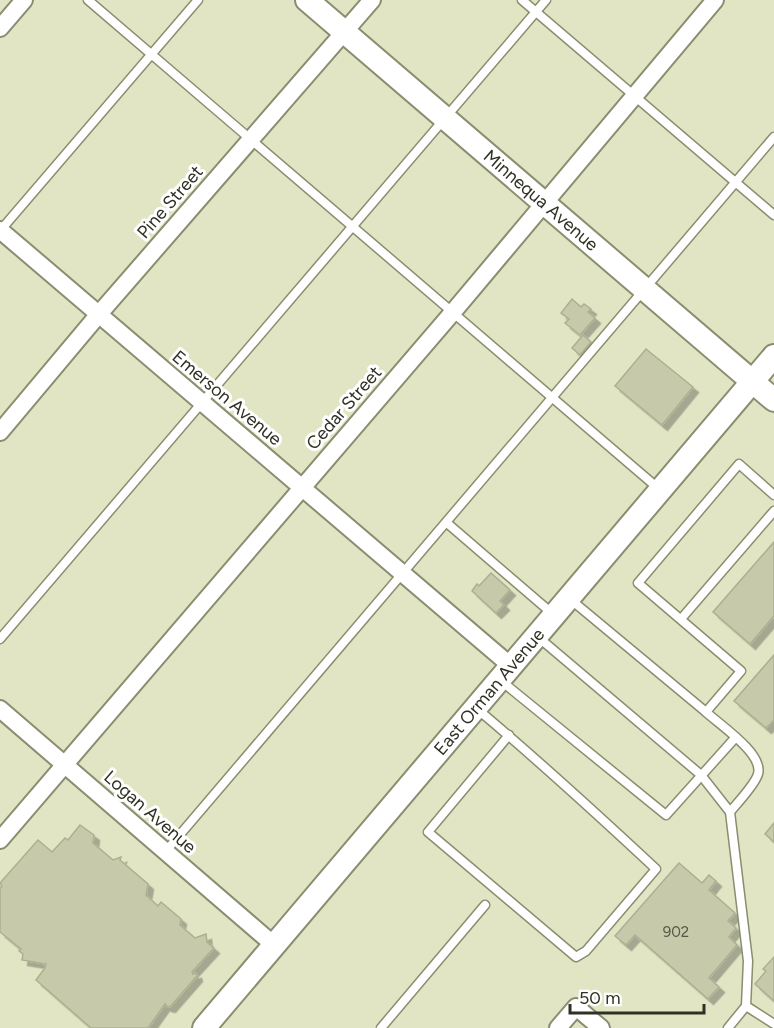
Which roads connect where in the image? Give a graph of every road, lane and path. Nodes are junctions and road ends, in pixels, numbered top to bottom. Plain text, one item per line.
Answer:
1 (24, 0) edge
2 (88, 0) edge
3 (198, 0) edge
4 (307, 0) edge
5 (372, 0) edge
6 (522, 0) edge
7 (546, 0) edge
8 (715, 0) edge
9 (536, 12) junction
10 (0, 28) edge
11 (344, 33) junction
12 (152, 53) junction
13 (635, 95) junction
14 (445, 119) junction
15 (774, 137) edge
16 (250, 140) junction
17 (735, 182) junction
18 (543, 204) junction
19 (774, 215) edge
20 (353, 227) junction
21 (0, 230) edge
22 (644, 289) junction
23 (453, 312) junction
24 (99, 314) junction
25 (774, 356) edge
26 (752, 382) junction
27 (553, 397) junction
28 (774, 400) edge
29 (202, 402) junction
30 (0, 432) edge
31 (302, 488) junction
32 (660, 490) junction
33 (774, 495) edge
34 (774, 512) edge
35 (447, 523) junction
36 (403, 574) junction
37 (561, 607) junction
38 (681, 619) junction
39 (537, 636) junction
40 (0, 639) edge
41 (505, 673) junction
42 (476, 708) junction
43 (0, 709) edge
44 (706, 712) junction
45 (509, 735) junction
46 (735, 738) junction
47 (64, 764) junction
48 (701, 775) junction
49 (730, 812) junction
50 (0, 840) edge
51 (166, 851) junction
52 (485, 905) dead end
53 (274, 945) junction
54 (746, 1006) junction
55 (774, 1024) edge
56 (204, 1028) edge
57 (381, 1028) edge
58 (558, 1028) edge
59 (601, 1028) edge
60 (728, 1028) edge

1 - 10 street
2 - 12 lane
3 - 12 lane
4 - 11 street, Minnequa Avenue
5 - 11 street, Pine Street
6 - 9 lane
7 - 9 lane
8 - 13 street, Cedar Street
9 - 13 lane
9 - 14 lane
11 - 14 street, Minnequa Avenue
11 - 16 street, Pine Street
12 - 16 lane
12 - 21 lane
13 - 17 lane
13 - 18 street, Cedar Street
14 - 18 street, Minnequa Avenue
14 - 20 lane
15 - 17 lane
16 - 20 lane
16 - 24 street, Pine Street
17 - 19 lane
17 - 22 lane
18 - 22 street, Minnequa Avenue
18 - 23 street, Cedar Street
20 - 23 lane
20 - 29 lane
21 - 24 street, Emerson Avenue
22 - 26 street, Minnequa Avenue
22 - 27 lane
23 - 27 lane
23 - 31 street, Cedar Street
24 - 29 street, Emerson Avenue
24 - 30 street, Pine Street
25 - 26 street, East Orman Avenue
26 - 28 street, Minnequa Avenue
26 - 32 street, East Orman Avenue
27 - 32 lane
27 - 35 lane
29 - 31 street, Emerson Avenue
29 - 40 lane
31 - 36 street, Emerson Avenue
31 - 47 street, Cedar Street
32 - 37 street, East Orman Avenue
33 - 38 lane
34 - 38 lane
35 - 36 lane
35 - 37 lane
36 - 41 street, Emerson Avenue
36 - 51 lane
37 - 39 street, East Orman Avenue
37 - 44 lane
38 - 44 lane
39 - 41 street, East Orman Avenue
39 - 48 lane
41 - 42 street, East Orman Avenue
41 - 48 lane
42 - 45 lane
42 - 53 street, East Orman Avenue
43 - 47 street, Logan Avenue
44 - 46 lane
45 - 45 lane
46 - 48 lane
46 - 49 lane
47 - 50 street, Cedar Street
47 - 51 street, Logan Avenue
48 - 49 lane
49 - 54 lane
51 - 53 street, Logan Avenue
52 - 57 lane
53 - 56 street, East Orman Avenue
54 - 55 lane
54 - 60 lane
58 - 59 street

